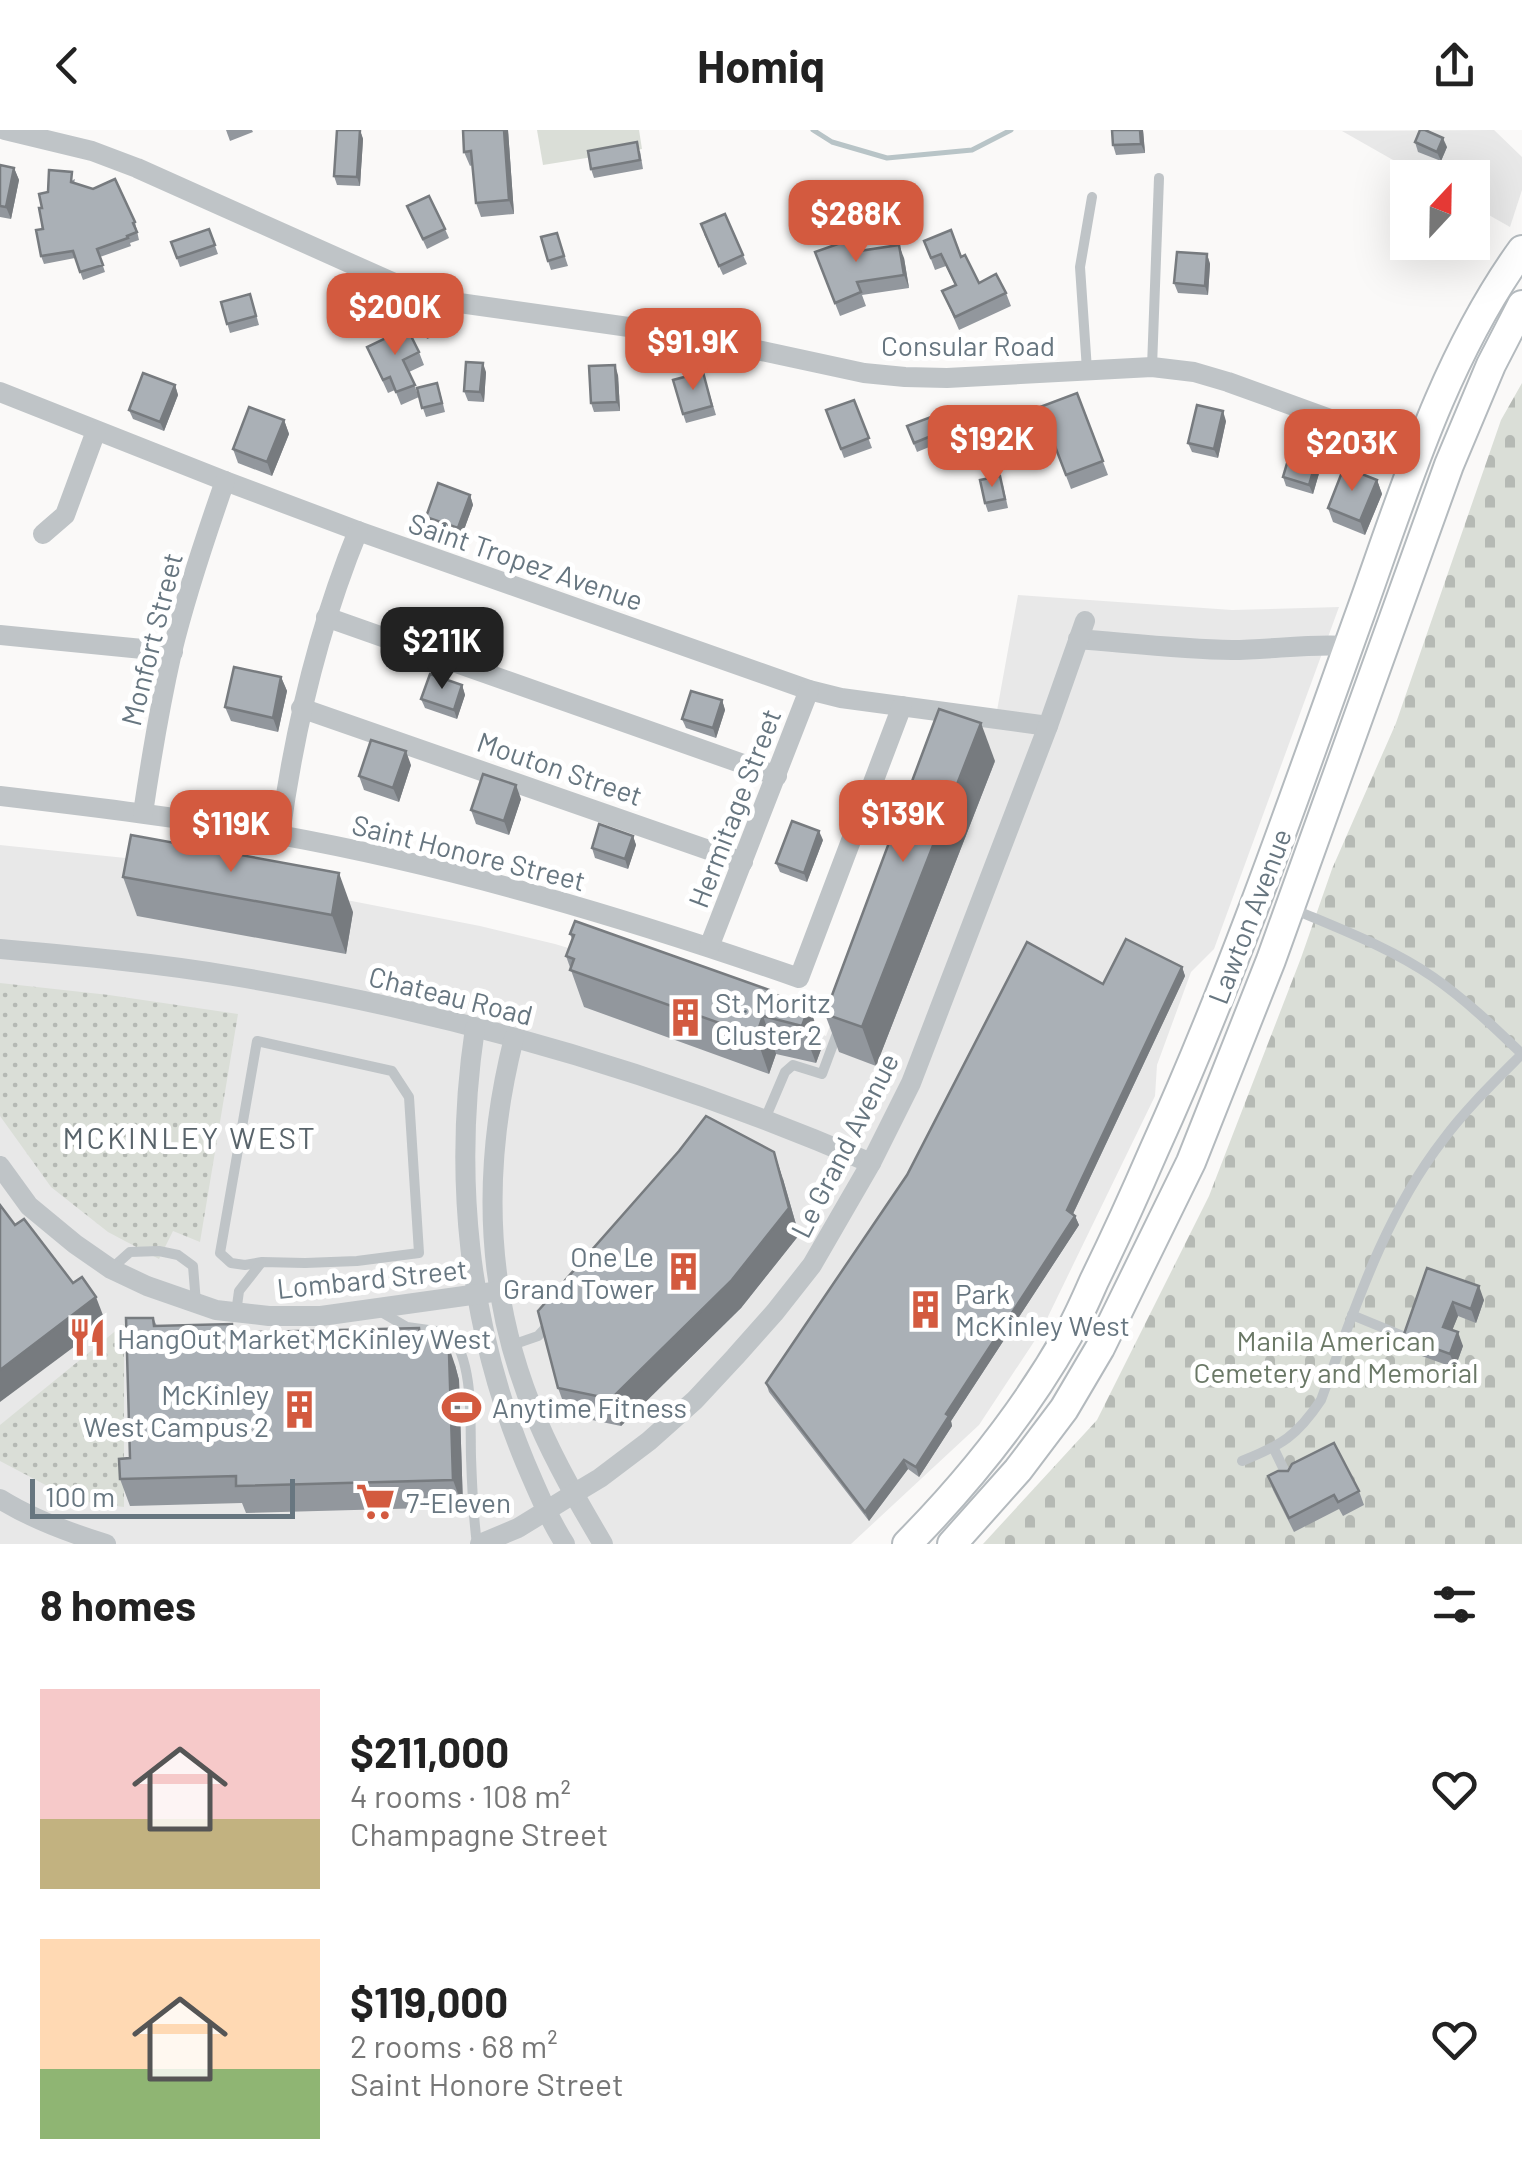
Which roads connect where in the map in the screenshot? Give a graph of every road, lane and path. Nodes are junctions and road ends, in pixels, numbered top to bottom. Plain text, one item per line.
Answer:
1 (5, 130) edge
2 (1159, 178) dead end
3 (1092, 197) dead end
4 (1522, 250) edge
5 (1522, 305) edge
6 (1152, 367) junction
7 (1087, 370) junction
8 (0, 392) edge
9 (96, 430) junction
10 (1418, 451) junction
11 (225, 482) junction
12 (358, 530) junction
13 (42, 534) dead end
14 (326, 617) junction
15 (0, 634) edge
16 (1348, 646) junction
17 (172, 652) junction
18 (810, 690) junction
19 (902, 706) junction
20 (301, 708) junction
21 (1048, 726) junction
22 (777, 776) junction
23 (0, 796) edge
24 (142, 813) junction
25 (280, 835) junction
26 (743, 862) junction
27 (1289, 907) junction
28 (709, 947) junction
29 (0, 948) edge
30 (842, 1020) edge
31 (476, 1028) junction
32 (514, 1038) junction
33 (1522, 1054) edge
34 (765, 1119) junction
35 (871, 1164) junction
36 (0, 1166) edge
37 (262, 1262) junction
38 (111, 1269) junction
39 (500, 1292) junction
40 (476, 1295) junction
41 (196, 1304) junction
42 (376, 1309) junction
43 (236, 1314) junction
44 (1352, 1315) junction
45 (556, 1316) edge
46 (1403, 1336) edge
47 (512, 1345) junction
48 (1274, 1448) junction
49 (1242, 1461) dead end
50 (1288, 1478) edge
51 (575, 1493) junction
52 (4, 1508) edge
53 (547, 1510) junction
54 (76, 1540) edge
55 (106, 1544) edge
56 (479, 1544) edge
57 (566, 1544) edge
58 (603, 1544) edge
59 (906, 1544) edge
60 (952, 1544) edge

1 - 7 street, Consular Road
2 - 6 lane
3 - 7 lane
4 - 10 main road, Lawton Avenue
5 - 27 main road, Lawton Avenue
6 - 7 street, Consular Road
6 - 10 street, Consular Road
8 - 9 street, Saint Tropez Avenue
9 - 11 street, Saint Tropez Avenue
9 - 13 street
10 - 16 main road, Lawton Avenue
11 - 12 street, Saint Tropez Avenue
11 - 17 street, Monfort Street
12 - 14 street
12 - 18 street, Saint Tropez Avenue
14 - 20 street
14 - 22 street
15 - 17 street
16 - 21 street, Le Grand Avenue
16 - 59 main road, Lawton Avenue
17 - 24 street, Monfort Street
18 - 19 street, Saint Tropez Avenue
18 - 22 street, Hermitage Street
19 - 21 street, Saint Tropez Avenue
19 - 28 street, Saint Honore Street
20 - 25 street
20 - 26 street, Mouton Street
21 - 35 street, Le Grand Avenue
22 - 26 street, Hermitage Street
23 - 24 street, Saint Honore Street
24 - 25 street, Saint Honore Street
25 - 28 street, Saint Honore Street
26 - 28 street, Hermitage Street
27 - 33 lane
27 - 60 main road, Lawton Avenue
29 - 31 street, Chateau Road
30 - 34 lane
31 - 32 street, Chateau Road
31 - 40 street
32 - 34 street, Chateau Road
32 - 39 street
33 - 44 lane
34 - 35 street, Chateau Road
35 - 51 street, Le Grand Avenue
36 - 38 street, Lombard Street
37 - 37 lane
37 - 43 lane
38 - 41 street, Lombard Street
38 - 41 lane
39 - 40 street, Lombard Street
39 - 47 street
40 - 42 street, Lombard Street
40 - 53 street
41 - 43 street, Lombard Street
42 - 43 street, Lombard Street
42 - 56 lane
44 - 46 lane
44 - 48 lane
45 - 47 lane
47 - 51 street
48 - 49 lane
48 - 50 lane
51 - 53 street, Le Grand Avenue
51 - 58 street
52 - 54 street
53 - 56 street, Le Grand Avenue
53 - 57 street
54 - 55 street

